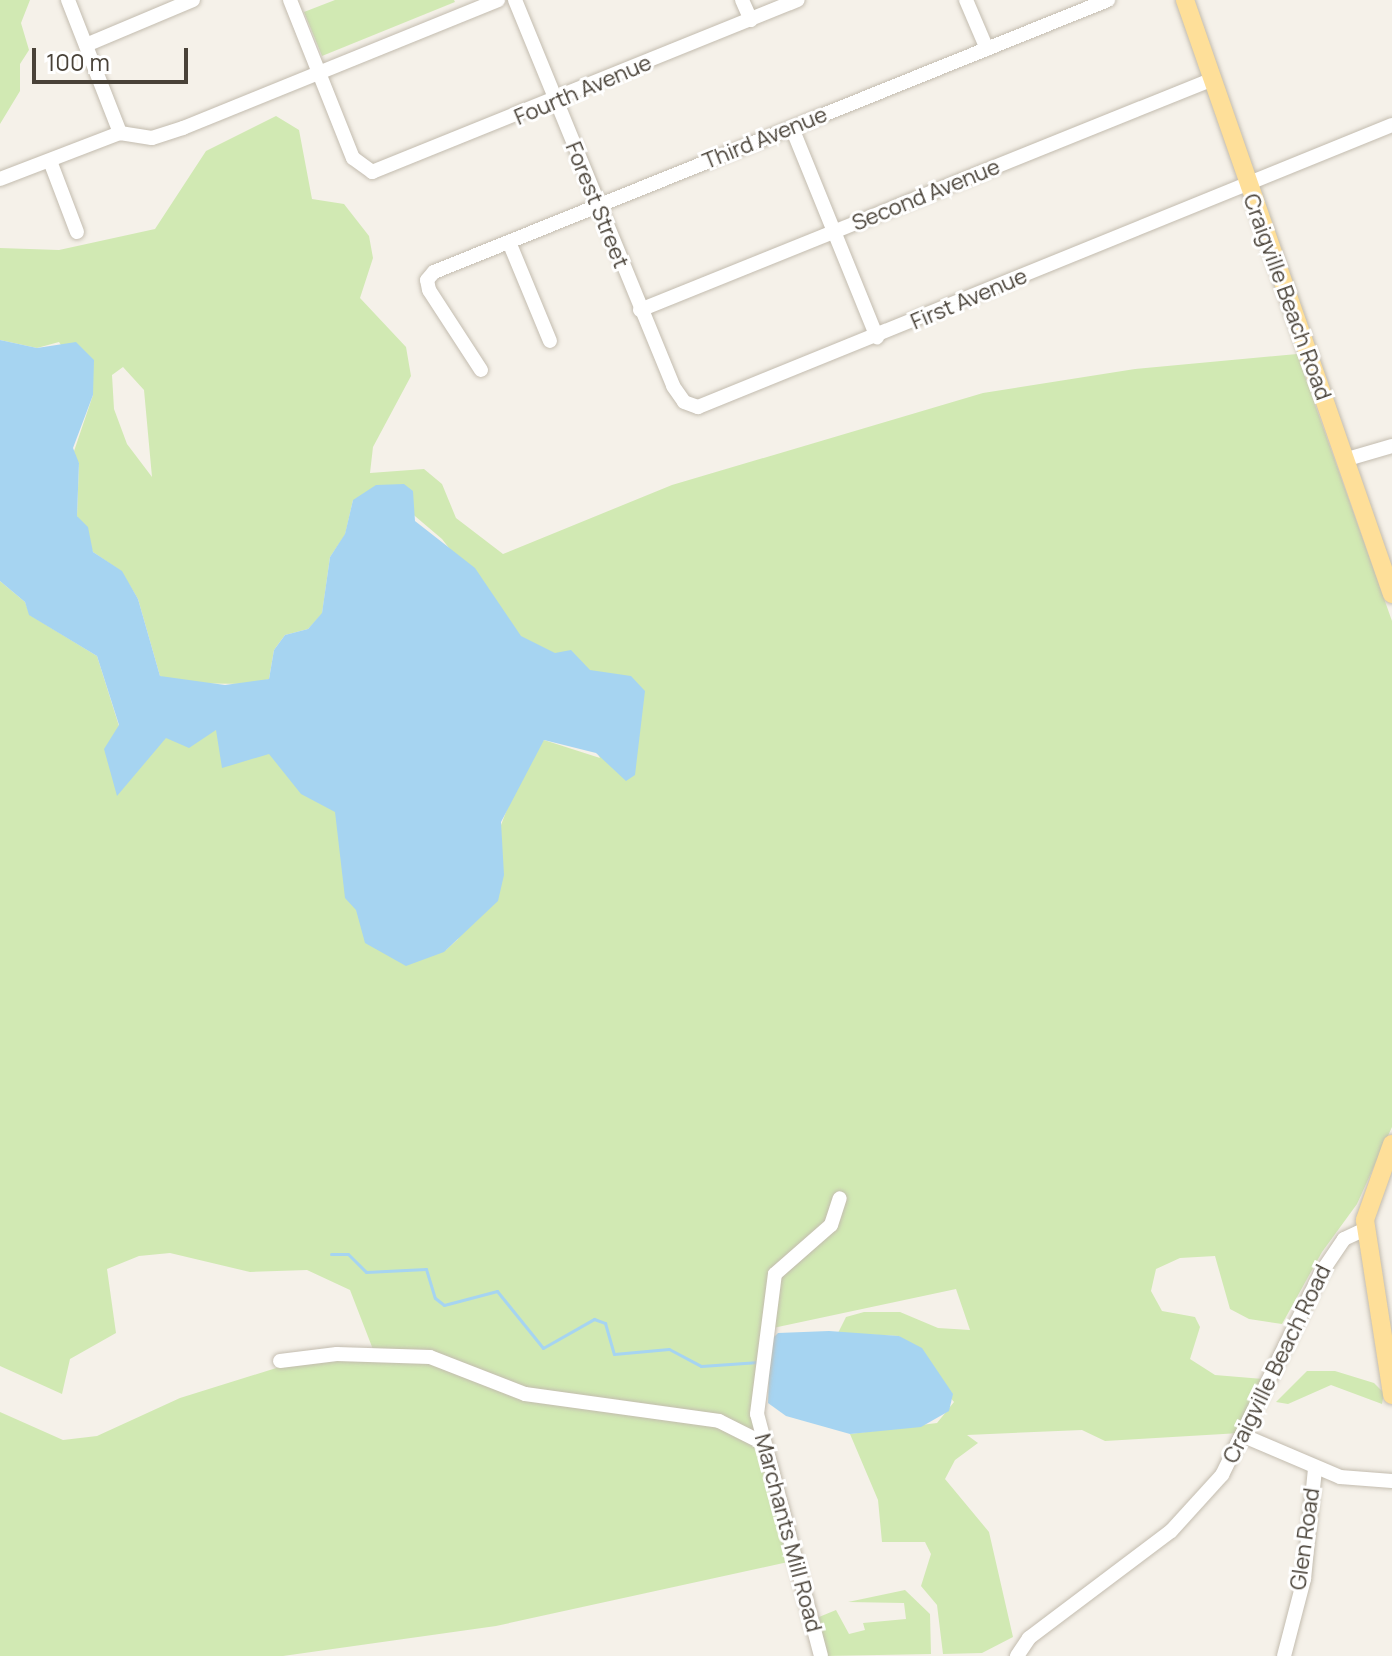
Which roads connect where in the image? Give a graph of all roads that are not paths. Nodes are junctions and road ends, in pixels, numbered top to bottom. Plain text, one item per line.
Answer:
1 (193, 0) edge
2 (290, 0) edge
3 (498, 0) edge
4 (515, 0) edge
5 (742, 0) edge
6 (798, 0) edge
7 (966, 0) edge
8 (1108, 0) edge
9 (1185, 0) edge
10 (68, 3) edge
11 (751, 20) junction
12 (86, 45) junction
13 (987, 49) junction
14 (318, 73) junction
15 (1213, 79) junction
16 (554, 100) junction
17 (1392, 125) edge
18 (792, 128) junction
19 (120, 133) junction
20 (50, 161) junction
21 (0, 179) edge
22 (1248, 187) junction
23 (598, 206) junction
24 (77, 232) dead end
25 (834, 232) junction
26 (509, 242) junction
27 (640, 310) junction
28 (877, 337) junction
29 (550, 341) dead end
30 (481, 370) dead end
31 (689, 405) joint
32 (1392, 446) edge
33 (1344, 460) junction
34 (1392, 594) edge
35 (1392, 1144) edge
36 (840, 1198) dead end
37 (1365, 1229) junction
38 (280, 1361) dead end
39 (1392, 1395) edge
40 (757, 1414) junction
41 (738, 1430) junction
42 (1244, 1436) junction
43 (763, 1443) junction
44 (1315, 1469) junction
45 (1392, 1481) edge
46 (821, 1656) edge
47 (1017, 1656) edge
48 (1284, 1656) edge

1 - 12 street
2 - 14 street
3 - 14 street
4 - 16 street, Forest Street
5 - 11 street
6 - 11 street, Fourth Avenue
7 - 13 street
8 - 13 street, Third Avenue
9 - 15 main road, Craigville Beach Road
10 - 12 street
11 - 16 street, Fourth Avenue
12 - 19 street
13 - 18 street, Third Avenue
14 - 16 street, Fourth Avenue
14 - 19 street
15 - 22 main road, Craigville Beach Road
15 - 25 street, Second Avenue
16 - 23 street, Forest Street
17 - 22 street, First Avenue
18 - 23 street, Third Avenue
18 - 25 street
19 - 20 street
20 - 21 street
20 - 24 street
22 - 28 street, First Avenue
22 - 33 main road, Craigville Beach Road
23 - 26 street, Third Avenue
23 - 27 street, Forest Street
25 - 27 street, Second Avenue
25 - 28 street
26 - 29 street
26 - 30 street, Third Avenue
27 - 31 street, Forest Street
28 - 31 street, First Avenue
32 - 33 street
33 - 34 main road, Craigville Beach Road
35 - 37 main road
36 - 40 street, Marchants Mill Road
37 - 39 main road
37 - 42 street, Craigville Beach Road
38 - 41 street
40 - 41 street
40 - 43 street, Marchants Mill Road
41 - 43 street
42 - 44 street
42 - 47 street, Craigville Beach Road
43 - 46 street, Marchants Mill Road
44 - 45 street
44 - 48 street, Glen Road

